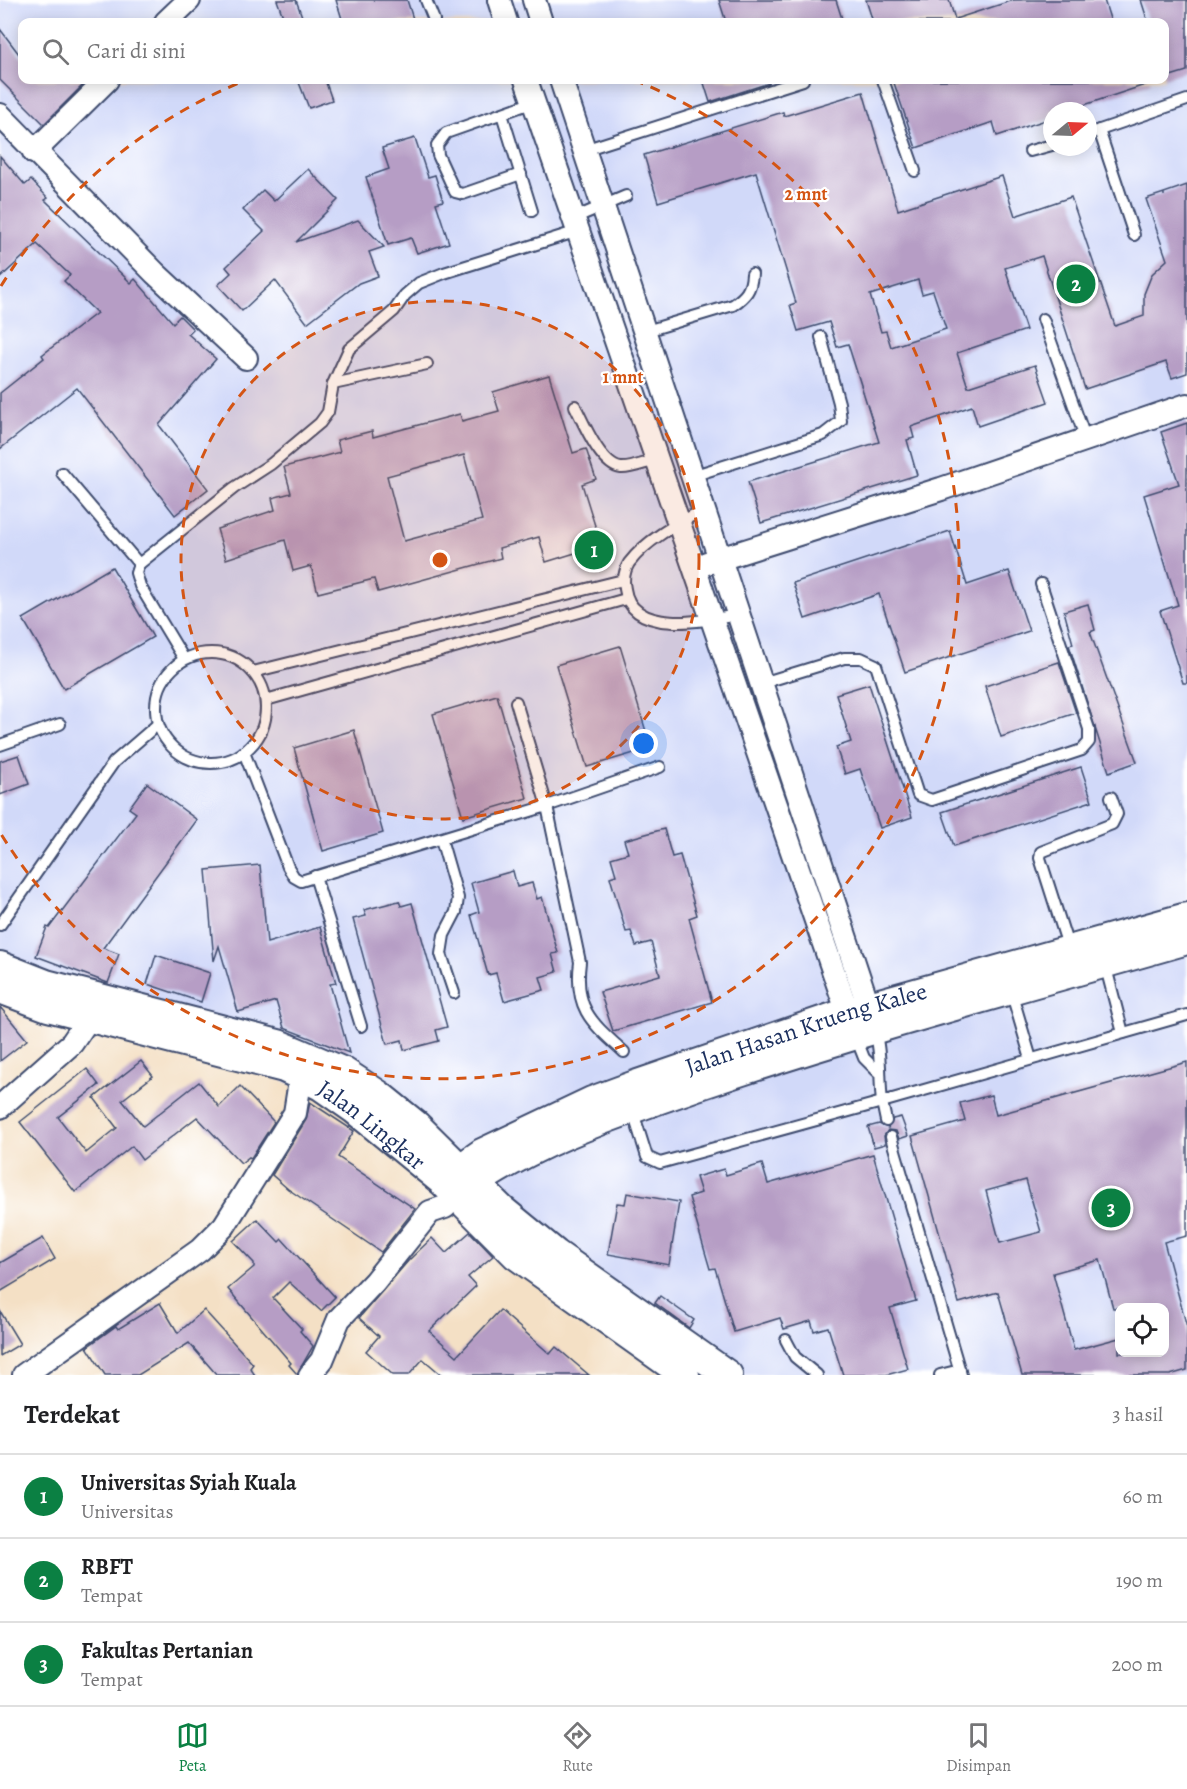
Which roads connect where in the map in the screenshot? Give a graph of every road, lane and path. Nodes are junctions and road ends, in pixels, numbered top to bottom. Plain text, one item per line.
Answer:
1 (189, 0) edge
2 (426, 0) edge
3 (499, 0) edge
4 (534, 0) edge
5 (170, 18) edge
6 (433, 18) edge
7 (505, 18) edge
8 (540, 18) edge
9 (104, 84) edge
10 (527, 84) edge
11 (562, 84) edge
12 (790, 84) edge
13 (884, 84) edge
14 (1187, 100) edge
15 (534, 102) junction
16 (501, 114) junction
17 (0, 115) edge
18 (1099, 130) joint
19 (1043, 147) edge
20 (584, 150) junction
21 (1030, 151) dead end
22 (34, 152) junction
23 (915, 171) dead end
24 (521, 174) junction
25 (626, 196) dead end
26 (604, 206) junction
27 (532, 211) dead end
28 (576, 224) junction
29 (1134, 235) dead end
30 (752, 274) dead end
31 (1043, 319) dead end
32 (642, 332) junction
33 (821, 337) dead end
34 (246, 358) dead end
35 (427, 364) dead end
36 (333, 384) junction
37 (1187, 405) edge
38 (575, 406) dead end
39 (1086, 440) junction
40 (657, 460) junction
41 (62, 473) dead end
42 (692, 476) junction
43 (703, 510) junction
44 (678, 523) junction
45 (721, 559) junction
46 (139, 564) junction
47 (695, 567) junction
48 (623, 580) junction
49 (1041, 584) dead end
50 (626, 599) junction
51 (737, 615) junction
52 (714, 619) junction
53 (184, 659) junction
54 (253, 672) junction
55 (759, 684) junction
56 (266, 700) junction
57 (516, 702) dead end
58 (60, 724) dead end
59 (158, 724) junction
60 (0, 745) edge
61 (244, 752) junction
62 (660, 767) dead end
63 (1111, 797) dead end
64 (547, 806) junction
65 (441, 839) junction
66 (315, 876) junction
67 (1187, 917) edge
68 (0, 925) edge
69 (1187, 940) edge
70 (1072, 961) junction
71 (1105, 964) junction
72 (0, 966) edge
73 (0, 989) edge
74 (1011, 990) junction
75 (454, 993) dead end
76 (1187, 1014) edge
77 (89, 1018) junction
78 (862, 1020) junction
79 (361, 1026) dead end
80 (1123, 1033) junction
81 (624, 1052) dead end
82 (1031, 1059) junction
83 (879, 1072) junction
84 (301, 1075) junction
85 (882, 1102) junction
86 (0, 1107) edge
87 (632, 1109) junction
88 (886, 1121) dead end
89 (891, 1137) dead end
90 (458, 1182) junction
91 (786, 1340) dead end
92 (960, 1372) edge
93 (24, 1375) edge
94 (310, 1375) edge
95 (686, 1375) edge
96 (728, 1375) edge
97 (816, 1375) edge
98 (940, 1375) edge

1 - 5 street
2 - 6 lane
3 - 7 street
4 - 8 street
9 - 22 street
10 - 15 street
11 - 20 street
12 - 20 lane
13 - 23 lane
14 - 18 lane
15 - 16 lane
15 - 28 street
16 - 24 lane
16 - 24 lane
17 - 22 street
18 - 29 lane
19 - 21 lane
20 - 26 street
22 - 34 street
24 - 27 lane
25 - 26 lane
26 - 28 lane
26 - 32 street
28 - 36 lane
28 - 40 street
30 - 32 lane
31 - 39 lane
32 - 42 street
33 - 42 lane
35 - 36 lane
36 - 46 lane
37 - 39 street
38 - 40 lane
39 - 45 street
40 - 44 street
41 - 46 lane
42 - 43 street
43 - 44 lane
43 - 45 street
44 - 47 street
44 - 48 lane
45 - 47 street
45 - 51 street
46 - 53 lane
47 - 52 street
48 - 50 lane
48 - 54 lane
49 - 55 lane
50 - 52 lane
50 - 56 lane
51 - 52 lane
51 - 55 street
52 - 78 street
53 - 54 lane
53 - 59 lane
54 - 56 lane
55 - 78 street
56 - 61 lane
57 - 64 lane
58 - 60 lane
59 - 61 lane
59 - 68 lane
61 - 66 lane
62 - 64 lane
63 - 70 lane
64 - 65 lane
64 - 81 lane
65 - 66 lane
65 - 75 lane
66 - 79 lane
67 - 70 street, Jalan Hasan Krueng Kalee
69 - 71 street, Jalan Hasan Krueng Kalee
70 - 71 street, Jalan Hasan Krueng Kalee
70 - 74 street, Jalan Hasan Krueng Kalee
70 - 78 street, Jalan Hasan Krueng Kalee
71 - 80 lane
72 - 90 street
73 - 77 street, Jalan Lingkar
74 - 78 street, Jalan Hasan Krueng Kalee
74 - 82 lane
76 - 80 lane
77 - 84 street, Jalan Lingkar
77 - 86 street
78 - 83 lane
78 - 83 lane
78 - 87 street, Jalan Hasan Krueng Kalee
78 - 90 street, Jalan Hasan Krueng Kalee
80 - 82 lane
82 - 85 lane
83 - 85 lane
84 - 90 street, Jalan Lingkar
84 - 93 street
85 - 87 lane
85 - 88 lane
87 - 90 street, Jalan Hasan Krueng Kalee
89 - 92 lane
90 - 94 street
90 - 95 street, Jalan Lingkar
90 - 96 street
91 - 97 lane
92 - 98 lane

